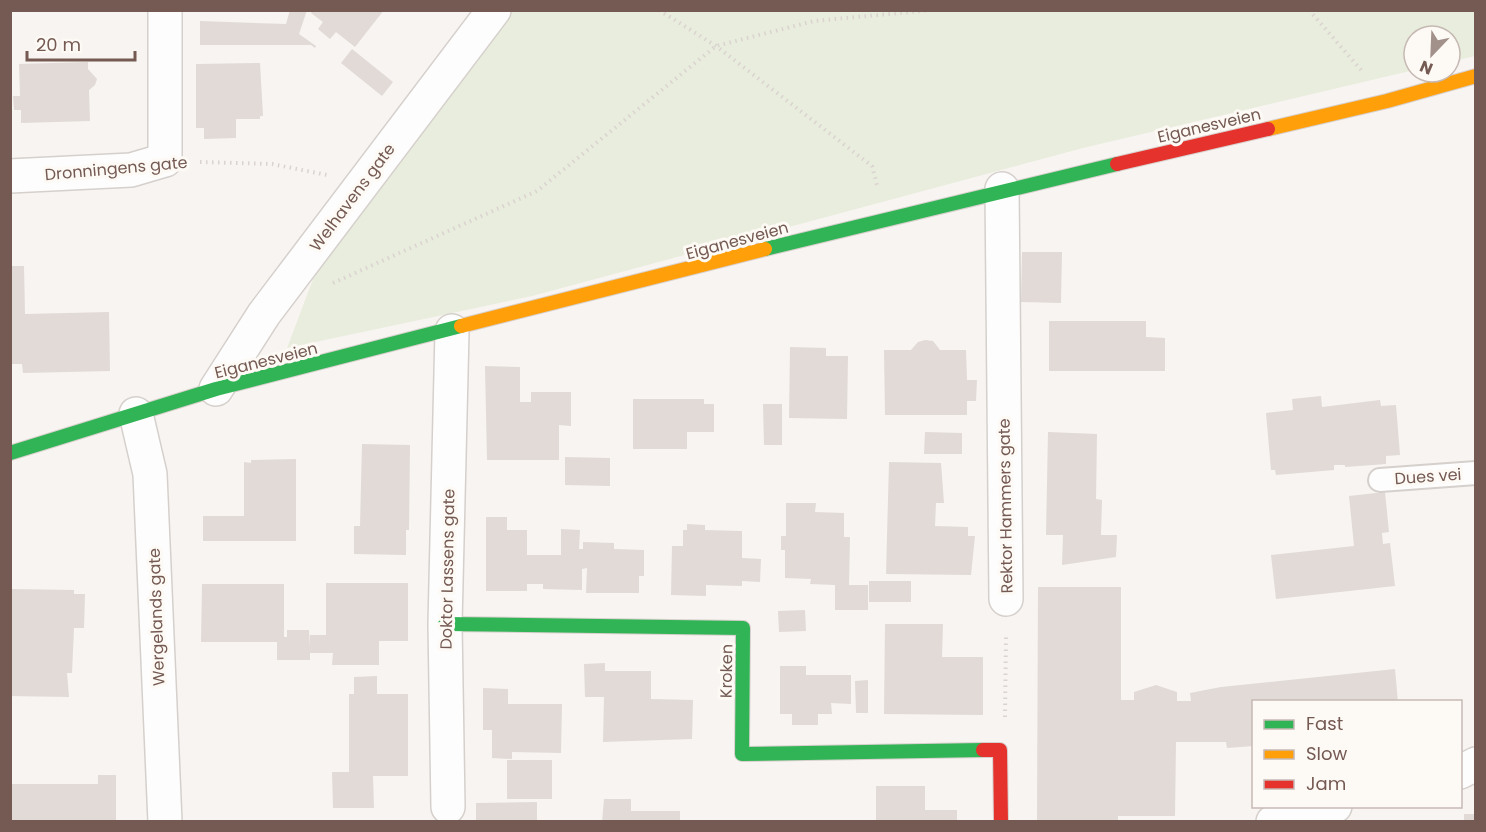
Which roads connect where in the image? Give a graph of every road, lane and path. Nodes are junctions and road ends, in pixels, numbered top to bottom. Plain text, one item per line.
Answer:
1 (165, 10) edge
2 (494, 10) edge
3 (659, 10) edge
4 (932, 10) edge
5 (1309, 10) edge
6 (716, 46) junction
7 (1476, 76) edge
8 (1387, 101) junction
9 (165, 160) junction
10 (10, 176) edge
11 (363, 182) junction
12 (1002, 189) junction
13 (885, 218) junction
14 (329, 284) dead end
15 (452, 331) junction
16 (216, 389) junction
17 (136, 414) junction
18 (10, 453) edge
19 (1476, 473) edge
20 (1380, 480) dead end
21 (1006, 599) joint
22 (445, 624) junction
23 (1000, 750) junction
24 (1476, 764) edge
25 (1462, 771) edge
26 (448, 807) dead end
27 (1331, 808) edge
28 (165, 822) edge
29 (1001, 822) edge
30 (1273, 822) edge

1 - 9 street
2 - 11 street, Welhavens gate
3 - 6 path
4 - 6 path
5 - 8 path
6 - 13 path
6 - 14 path
7 - 8 street, Eiganesveien
8 - 12 street, Eiganesveien
9 - 10 street, Dronningens gate
9 - 11 path, Dronningens gate
11 - 16 street, Welhavens gate
12 - 13 street, Eiganesveien
12 - 21 street, Rektor Hammers gate
13 - 15 street, Eiganesveien
15 - 16 street, Eiganesveien
15 - 22 street, Doktor Lassens gate
16 - 17 street, Eiganesveien
17 - 18 street, Eiganesveien
17 - 28 street, Wergelands gate
19 - 20 lane, Dues vei
21 - 23 path, Rektor Hammers gate
22 - 23 street, Kroken
22 - 26 street, Doktor Lassens gate
23 - 29 street
24 - 25 street
27 - 30 street

